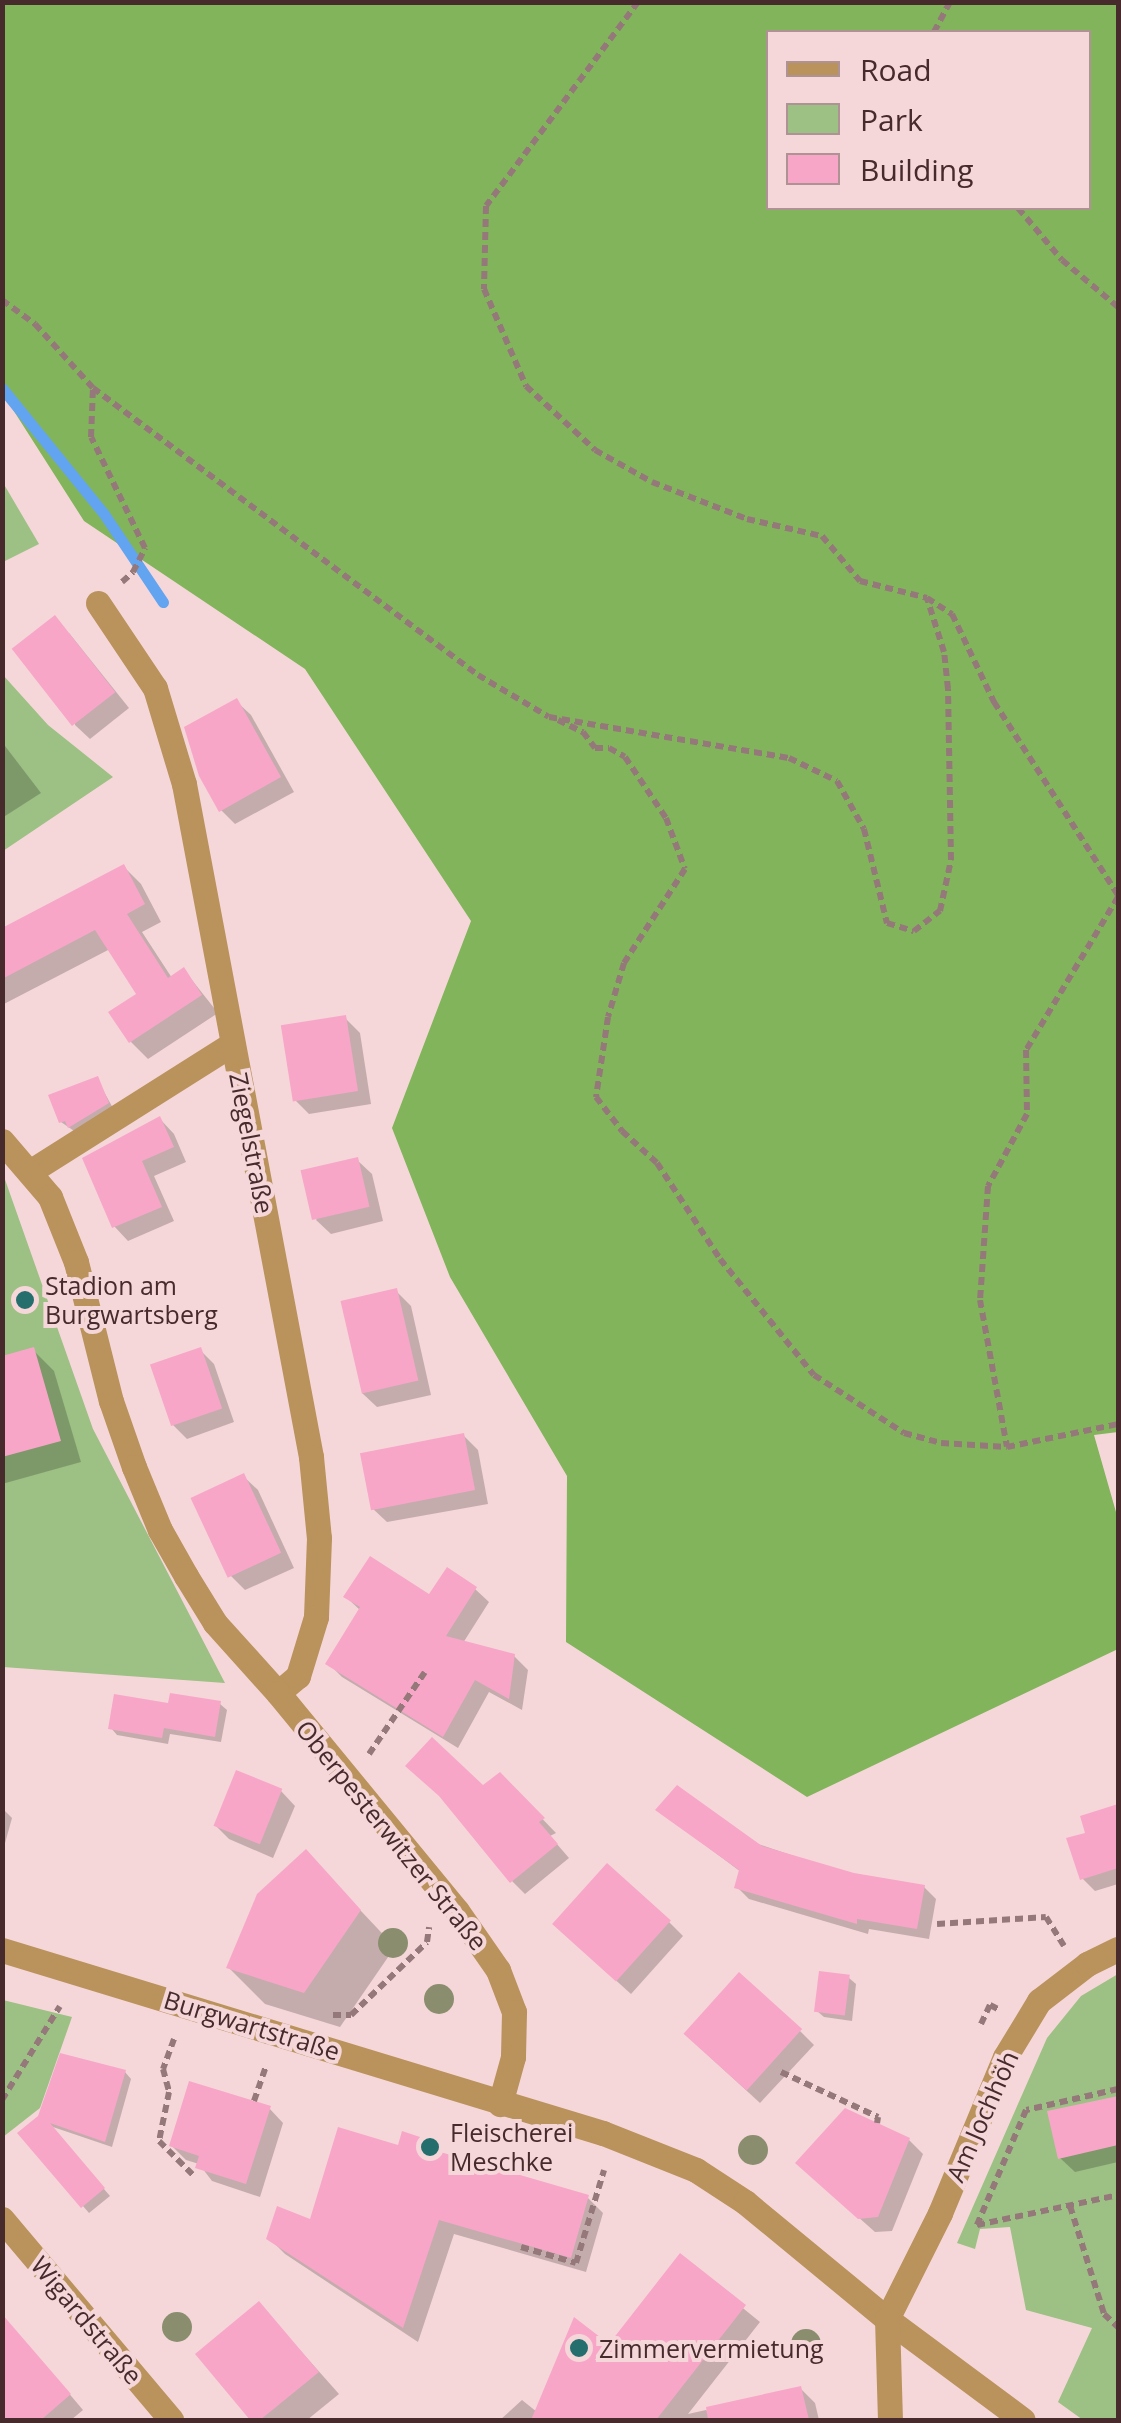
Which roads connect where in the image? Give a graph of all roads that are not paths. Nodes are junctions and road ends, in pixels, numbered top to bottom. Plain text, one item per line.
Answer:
1 (98, 602) dead end
2 (232, 1044) junction
3 (2, 1141) edge
4 (31, 1171) junction
5 (278, 1693) junction
6 (2, 1950) edge
7 (1118, 1950) edge
8 (500, 2104) junction
9 (2, 2220) edge
10 (887, 2318) junction
11 (170, 2420) edge
12 (890, 2420) edge
13 (1023, 2420) edge

1 - 2 street, Ziegelstraße
2 - 4 street
2 - 5 street, Ziegelstraße
3 - 4 street, Oberpesterwitzer Straße
4 - 5 street, Oberpesterwitzer Straße
5 - 8 street, Oberpesterwitzer Straße
6 - 8 street, Burgwartstraße
7 - 10 street, Am Jochhöh
8 - 10 street
9 - 11 street, Wigardstraße
10 - 12 street
10 - 13 street

